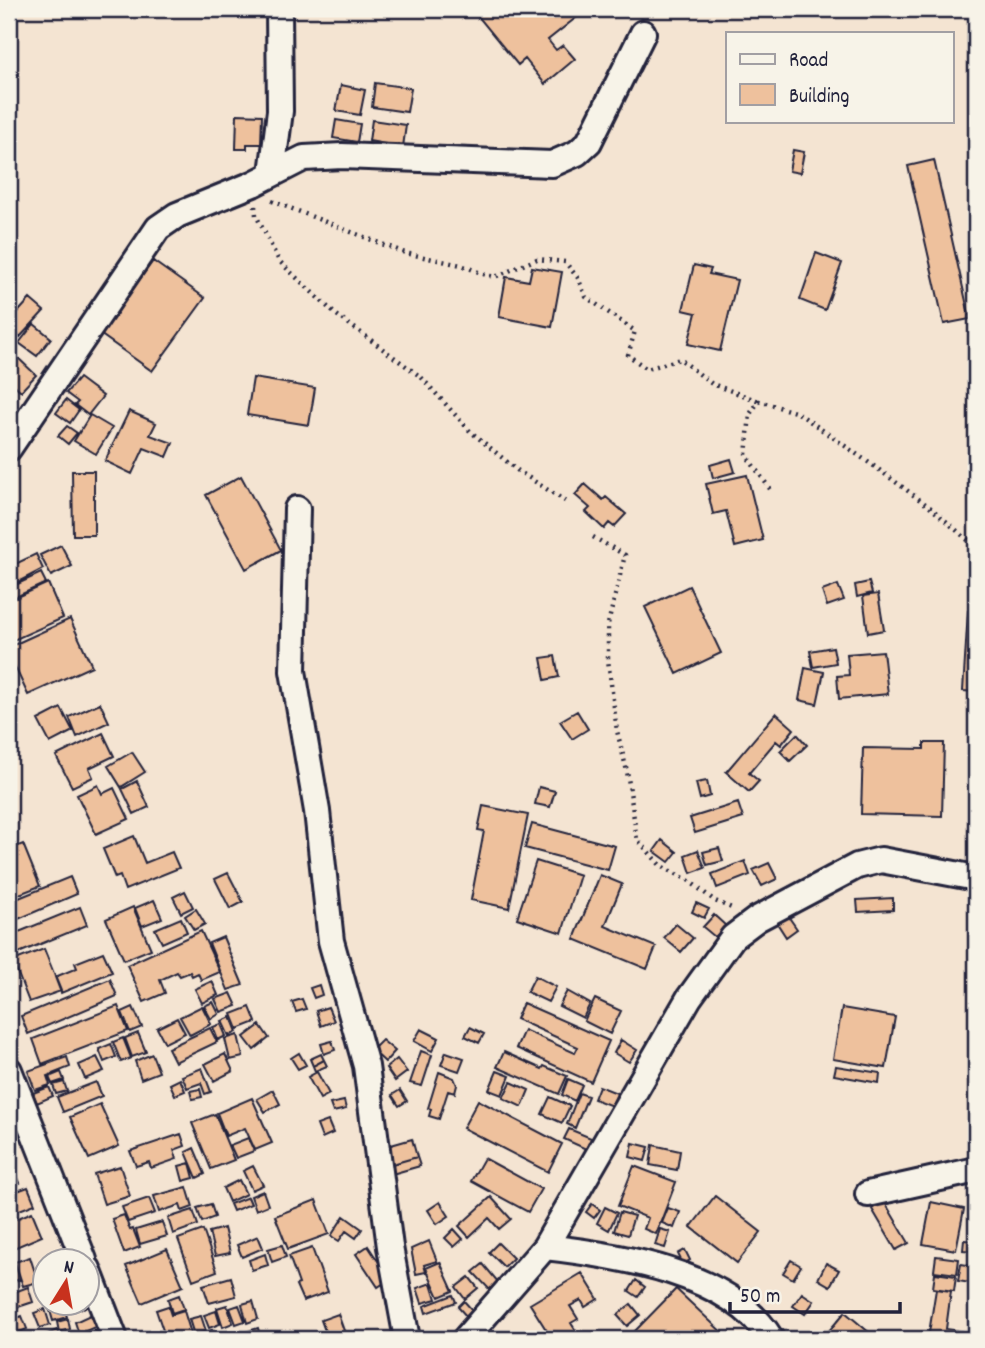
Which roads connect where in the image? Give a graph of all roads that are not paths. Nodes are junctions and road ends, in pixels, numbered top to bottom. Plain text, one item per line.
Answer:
1 (279, 9) edge
2 (643, 33) dead end
3 (262, 179) junction
4 (9, 448) edge
5 (297, 509) dead end
6 (972, 881) edge
7 (9, 1070) edge
8 (976, 1170) edge
9 (868, 1194) dead end
10 (78, 1246) edge
11 (545, 1247) junction
12 (102, 1305) edge
13 (115, 1339) edge
14 (407, 1339) edge
15 (465, 1339) edge
16 (771, 1339) edge

1 - 3 street
2 - 3 street
3 - 4 street
5 - 14 street
6 - 11 street
7 - 10 street
8 - 9 street
11 - 15 street
11 - 16 street
12 - 13 street

